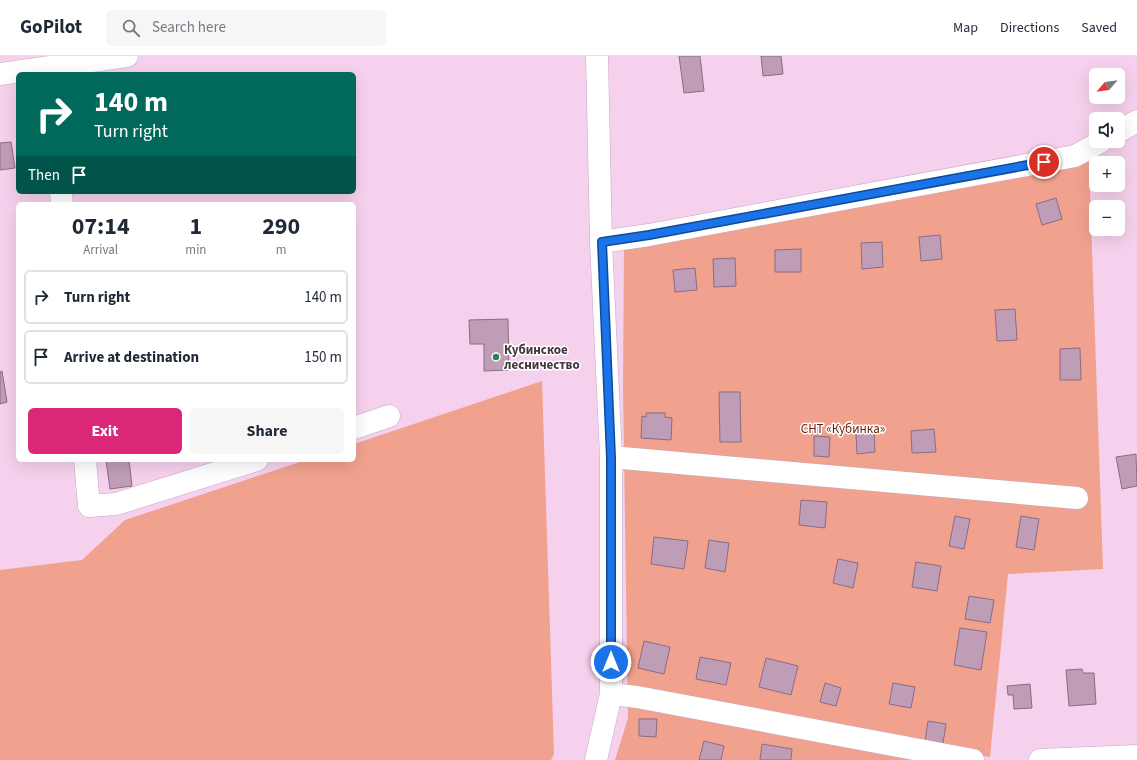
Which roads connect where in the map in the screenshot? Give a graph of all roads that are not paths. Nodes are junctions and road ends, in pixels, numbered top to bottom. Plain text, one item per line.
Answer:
1 (127, 56) edge
2 (597, 56) edge
3 (50, 70) edge
4 (25, 72) edge
5 (16, 73) edge
6 (0, 74) edge
7 (1137, 121) edge
8 (1125, 128) edge
9 (1089, 148) edge
10 (602, 242) junction
11 (390, 416) dead end
12 (356, 427) edge
13 (611, 458) junction
14 (85, 462) edge
15 (251, 462) edge
16 (1077, 498) dead end
17 (611, 694) junction
18 (1137, 756) edge
19 (596, 760) edge
20 (973, 760) edge
21 (1040, 760) edge

1 - 3 street
2 - 10 street
3 - 4 street
5 - 6 street
7 - 8 street
9 - 10 street
10 - 13 street
11 - 12 street
13 - 16 street
13 - 17 street
14 - 15 street
17 - 19 street
17 - 20 street
18 - 21 street

